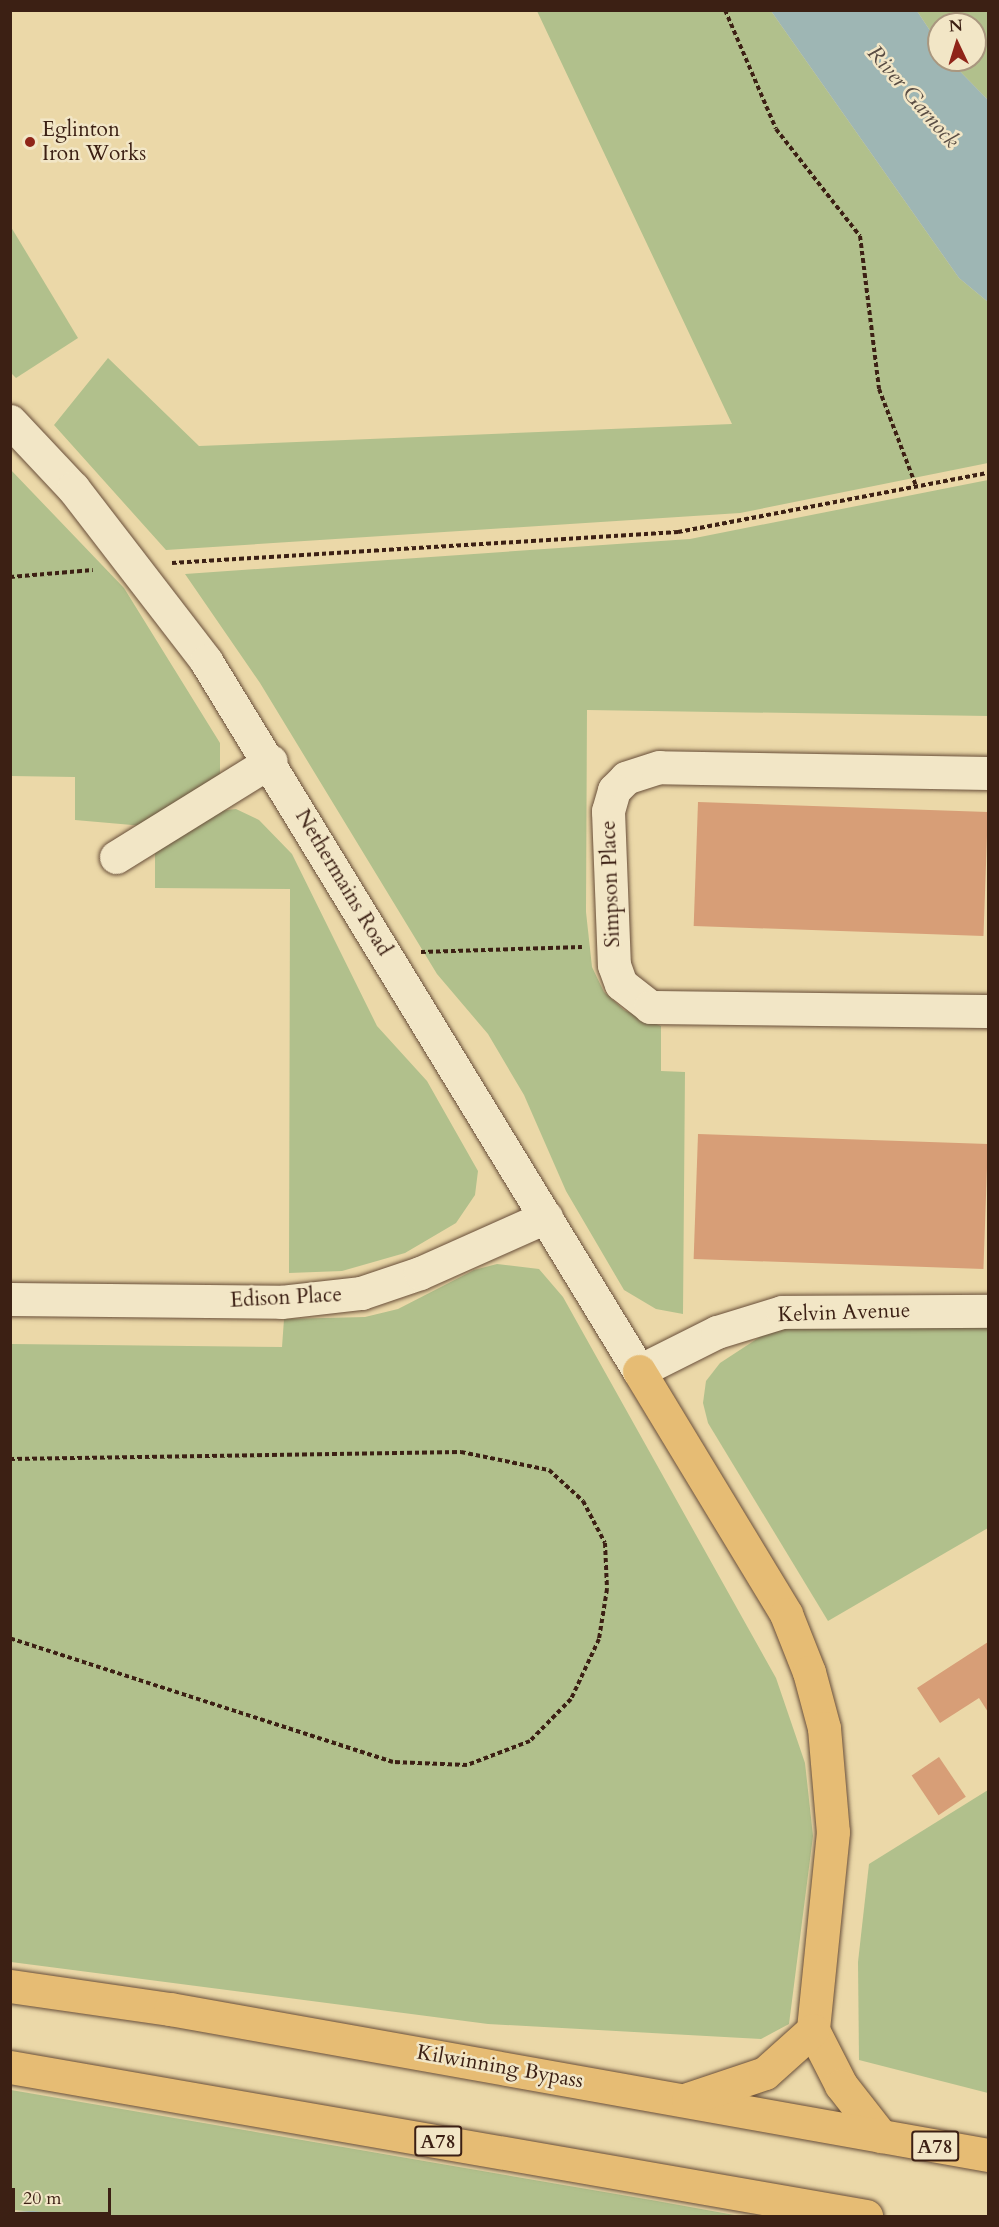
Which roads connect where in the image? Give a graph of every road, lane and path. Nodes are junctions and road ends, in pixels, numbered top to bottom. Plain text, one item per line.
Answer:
1 (725, 10) edge
2 (10, 421) edge
3 (988, 473) edge
4 (916, 486) junction
5 (136, 568) junction
6 (10, 578) edge
7 (271, 761) junction
8 (988, 773) edge
9 (116, 857) dead end
10 (612, 947) junction
11 (384, 953) junction
12 (988, 1011) edge
13 (546, 1217) junction
14 (10, 1299) edge
15 (988, 1311) edge
16 (639, 1371) junction
17 (10, 1459) edge
18 (10, 1638) edge
19 (10, 1986) edge
20 (813, 2030) junction
21 (10, 2067) edge
22 (686, 2100) junction
23 (881, 2136) junction
24 (988, 2155) edge
25 (866, 2217) edge

1 - 4 path
2 - 5 street, Nethermains Road
3 - 4 path
4 - 5 path
5 - 6 path
5 - 7 street, Nethermains Road
7 - 9 street
7 - 11 street, Nethermains Road
8 - 10 street, Simpson Place
10 - 11 path
10 - 12 street, Simpson Place
11 - 13 street, Nethermains Road
13 - 14 street, Edison Place
13 - 16 street, Nethermains Road
15 - 16 street, Kelvin Avenue
16 - 20 highway
17 - 18 path
19 - 22 highway, Kilwinning Bypass / A78
20 - 22 highway
20 - 23 highway
21 - 25 highway, A78
22 - 23 highway, Kilwinning Bypass / A78
23 - 24 highway, Kilwinning Bypass / A78

